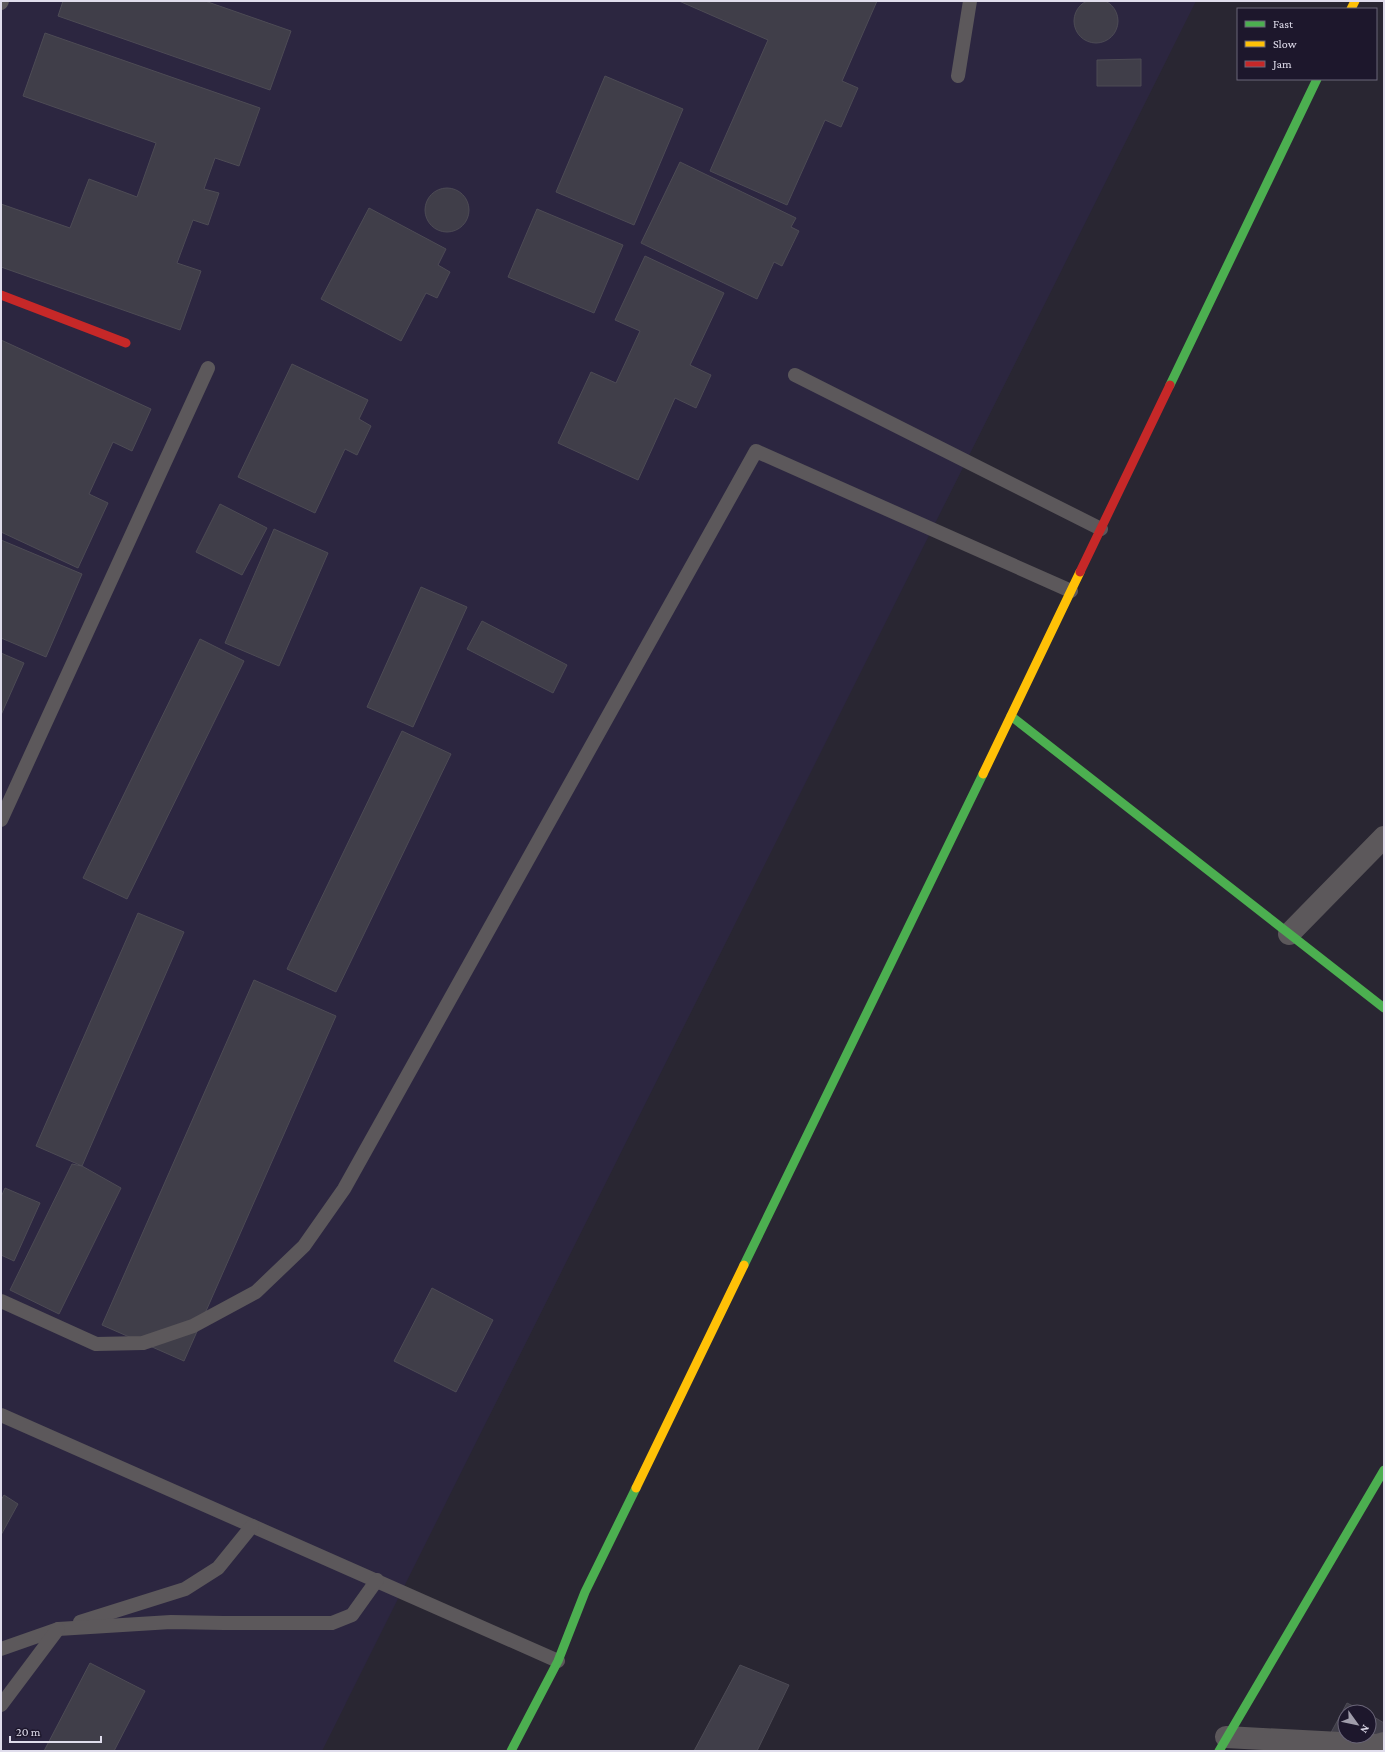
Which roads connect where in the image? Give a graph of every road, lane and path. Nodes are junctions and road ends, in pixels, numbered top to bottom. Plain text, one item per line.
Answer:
1 (970, 1) edge
2 (958, 76) dead end
3 (1317, 80) edge
4 (1, 295) edge
5 (126, 343) dead end
6 (208, 368) dead end
7 (795, 375) dead end
8 (1101, 529) junction
9 (1071, 591) junction
10 (1011, 716) junction
11 (1, 820) edge
12 (1384, 837) edge
13 (1289, 934) junction
14 (1384, 1008) edge
15 (1, 1301) edge
16 (1, 1415) edge
17 (1384, 1470) edge
18 (252, 1526) junction
19 (376, 1580) junction
20 (58, 1629) junction
21 (1, 1649) edge
22 (558, 1661) junction
23 (1, 1705) edge
24 (1384, 1743) edge
25 (1223, 1744) edge
26 (511, 1751) edge

1 - 2 lane
3 - 8 main road
4 - 5 main road
6 - 11 lane
7 - 8 lane
8 - 9 main road
9 - 10 main road
9 - 15 lane
10 - 13 main road
10 - 22 main road
12 - 13 street
13 - 14 main road
16 - 18 lane
17 - 25 main road
18 - 19 lane
18 - 20 lane
19 - 20 lane
19 - 22 lane
20 - 21 lane
20 - 23 lane
22 - 26 main road
24 - 25 street

